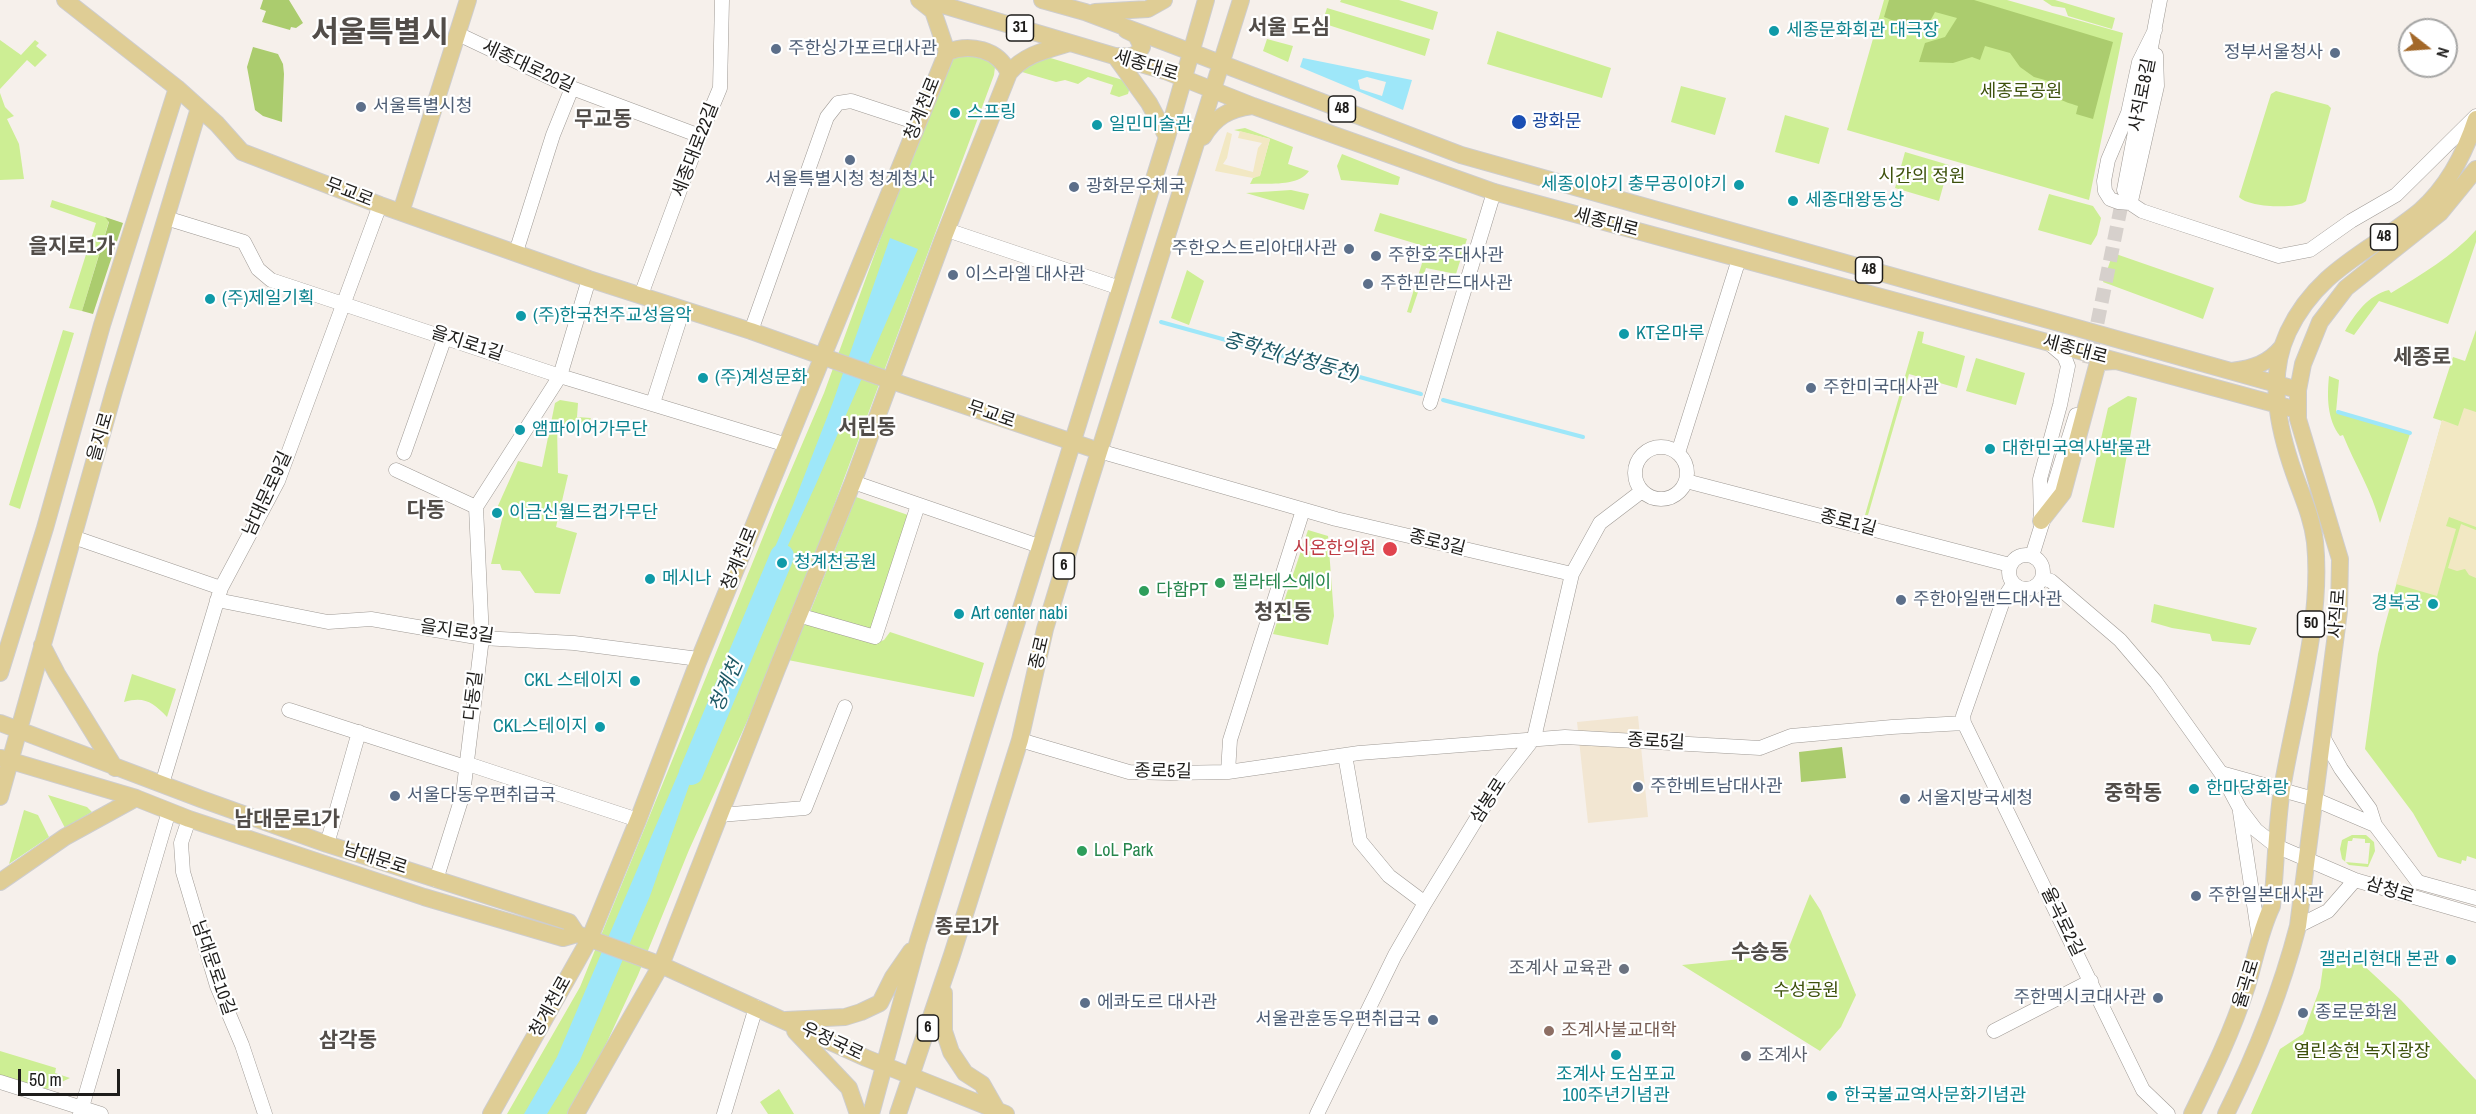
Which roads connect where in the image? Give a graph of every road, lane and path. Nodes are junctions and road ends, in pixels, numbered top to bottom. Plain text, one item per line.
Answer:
1 (65, 0) edge
2 (468, 0) edge
3 (723, 0) edge
4 (919, 0) edge
5 (926, 0) edge
6 (1042, 0) edge
7 (1164, 0) edge
8 (1206, 0) edge
9 (1241, 0) edge
10 (2160, 0) edge
11 (1085, 12) junction
12 (2156, 30) junction
13 (458, 34) junction
14 (1070, 43) junction
15 (947, 52) junction
16 (1191, 52) junction
17 (1115, 56) junction
18 (1222, 63) junction
19 (1009, 73) junction
20 (1184, 78) junction
21 (572, 87) junction
22 (177, 88) junction
23 (1214, 89) junction
24 (1253, 106) junction
25 (199, 108) junction
26 (2476, 118) edge
27 (918, 123) junction
28 (700, 136) junction
29 (1167, 137) junction
30 (1193, 154) junction
31 (2476, 169) edge
32 (2124, 190) tunnel mouth
33 (1494, 192) junction
34 (2130, 203) junction
35 (380, 205) junction
36 (401, 212) junction
37 (166, 218) junction
38 (947, 230) junction
39 (516, 252) junction
40 (1739, 259) junction
41 (589, 279) junction
42 (1120, 288) junction
43 (641, 295) junction
44 (344, 305) junction
45 (683, 309) junction
46 (751, 331) junction
47 (445, 337) junction
48 (2044, 342) junction
49 (2283, 346) junction
50 (830, 359) junction
51 (2115, 361) junction
52 (2227, 371) junction
53 (560, 375) junction
54 (887, 380) junction
55 (2277, 384) junction
56 (2298, 390) junction
57 (2084, 393) dead end
58 (653, 403) junction
59 (1430, 403) dead end
60 (2277, 405) junction
61 (2297, 410) junction
62 (1073, 443) junction
63 (787, 445) junction
64 (1099, 451) junction
65 (404, 453) dead end
66 (1678, 453) junction
67 (396, 470) dead end
68 (1686, 481) junction
69 (853, 482) junction
70 (1642, 491) junction
71 (918, 505) junction
72 (476, 507) junction
73 (1303, 510) junction
74 (2041, 521) junction
75 (73, 537) junction
76 (1040, 546) junction
77 (2032, 555) junction
78 (2010, 565) junction
79 (1572, 574) junction
80 (2042, 578) junction
81 (2016, 586) junction
82 (219, 594) junction
83 (798, 615) junction
84 (7, 626) edge
85 (482, 638) junction
86 (42, 645) junction
87 (698, 662) junction
88 (0, 673) edge
89 (845, 707) dead end
90 (289, 710) dead end
91 (0, 723) edge
92 (1964, 723) junction
93 (19, 731) junction
94 (359, 732) junction
95 (1534, 738) junction
96 (2324, 739) junction
97 (1020, 740) junction
98 (1345, 755) junction
99 (5, 759) edge
100 (465, 765) junction
101 (115, 768) junction
102 (1228, 772) junction
103 (2221, 773) junction
104 (162, 784) junction
105 (2282, 789) junction
106 (0, 797) edge
107 (136, 798) junction
108 (2314, 799) junction
109 (2240, 810) junction
110 (169, 811) junction
111 (720, 815) junction
112 (189, 819) junction
113 (638, 820) junction
114 (2376, 825) junction
115 (327, 844) junction
116 (2276, 846) junction
117 (2307, 858) junction
118 (436, 880) junction
119 (2355, 880) junction
120 (0, 882) edge
121 (2476, 898) edge
122 (1425, 903) junction
123 (2476, 915) edge
124 (2298, 926) junction
125 (587, 939) junction
126 (918, 940) junction
127 (2260, 941) junction
128 (654, 962) junction
129 (944, 980) junction
130 (2091, 981) junction
131 (756, 1007) junction
132 (783, 1020) junction
133 (1994, 1031) dead end
134 (884, 1066) junction
135 (911, 1076) junction
136 (0, 1082) edge
137 (2143, 1090) junction
138 (81, 1111) edge
139 (999, 1113) edge
140 (101, 1114) edge
141 (265, 1114) edge
142 (491, 1114) edge
143 (576, 1114) edge
144 (724, 1114) edge
145 (858, 1114) edge
146 (871, 1114) edge
147 (898, 1114) edge
148 (1317, 1114) edge
149 (2154, 1114) edge
150 (2168, 1114) edge
151 (2192, 1114) edge
152 (2226, 1114) edge

1 - 22 main road
2 - 13 main road, 세종대로20길
3 - 28 street, 세종대로22길
4 - 15 main road
5 - 14 main road, 세종대로 / 31
6 - 11 main road, 세종대로 / 31
7 - 11 main road
8 - 16 main road, 6
9 - 18 main road, 6
10 - 12 street, 사직로8길
11 - 16 main road, 세종대로 / 31
11 - 17 main road
12 - 32 street, 사직로8길
12 - 34 street
12 - 34 street
13 - 21 street, 세종대로20길
13 - 36 main road, 세종대로20길
14 - 17 main road, 세종대로 / 31
14 - 19 main road
15 - 19 main road
15 - 27 main road, 청계천로
16 - 18 main road, 세종대로 / 31
16 - 20 main road, 6
17 - 20 main road, 세종대로 / 31
17 - 29 main road
18 - 23 main road, 6
18 - 52 main road, 세종대로 / 48
19 - 38 main road
20 - 23 main road, 세종대로 / 31
20 - 29 main road, 종로 / 6
21 - 28 street, 세종대로20길
21 - 39 street
22 - 25 main road
22 - 84 main road, 을지로
23 - 24 main road, 세종대로 / 48
23 - 30 main road, 종로 / 6
24 - 30 main road
24 - 33 main road, 세종대로 / 48
25 - 35 main road, 무교로
25 - 37 main road, 을지로
26 - 34 street
26 - 49 main road, 48
27 - 46 street
27 - 50 main road, 청계천로
28 - 43 street, 세종대로22길
29 - 42 main road, 종로 / 6
30 - 64 main road, 종로 / 6
31 - 56 main road, 48
33 - 40 main road, 세종대로 / 48
33 - 59 street
35 - 36 main road, 무교로
35 - 44 street, 남대문로9길
36 - 39 main road, 무교로
37 - 44 street, 을지로1길
37 - 75 main road, 을지로
38 - 42 street
38 - 54 main road
39 - 41 main road, 무교로
40 - 48 main road, 세종대로 / 48
40 - 66 street
41 - 43 main road, 무교로
41 - 53 street
42 - 62 main road, 종로 / 6
43 - 45 main road, 무교로
44 - 47 street, 을지로1길
44 - 82 street, 남대문로9길
45 - 46 main road, 무교로
45 - 58 street
46 - 50 main road, 무교로
47 - 53 street, 을지로1길
47 - 65 street
48 - 51 main road, 세종대로 / 48
48 - 74 street
49 - 52 main road
49 - 55 main road, 48
50 - 54 main road, 무교로
50 - 63 main road, 청계천로
51 - 60 main road, 세종대로 / 48
51 - 74 main road
52 - 55 main road, 세종대로 / 48
53 - 58 street, 을지로1길
53 - 72 street
54 - 62 main road, 무교로
54 - 69 main road
55 - 56 main road, 세종대로
55 - 60 main road, 50
56 - 61 main road, 48
57 - 74 street
58 - 63 street, 을지로1길
60 - 61 main road, 세종대로 / 48
60 - 105 main road, 사직로 / 50
61 - 96 main road, 사직로 / 50
62 - 64 main road, 무교로
62 - 76 main road, 종로 / 6
63 - 87 main road, 청계천로
64 - 73 street, 종로3길
64 - 97 main road, 종로 / 6
66 - 68 street
66 - 70 street
67 - 72 street
68 - 70 street
68 - 78 street, 종로1길
69 - 71 street
69 - 83 main road
70 - 79 street, 삼봉로
71 - 76 street
71 - 83 street
72 - 85 street, 다동길
73 - 79 street, 종로3길
73 - 102 street
74 - 77 street
75 - 82 street, 을지로3길
75 - 86 main road, 을지로
76 - 126 main road, 종로 / 6
77 - 78 street
77 - 80 street
78 - 81 street
79 - 95 street, 삼봉로
80 - 81 street
80 - 103 street
81 - 92 street
82 - 85 street, 을지로3길
82 - 104 street, 남대문로9길
83 - 111 main road
84 - 88 main road, 을지로
85 - 87 street, 을지로3길
85 - 100 street, 다동길
86 - 93 main road, 을지로
86 - 101 main road
87 - 113 main road, 청계천로
89 - 111 street
90 - 94 street
91 - 93 main road, 남대문로
92 - 95 street, 종로5길
92 - 130 street, 율곡로2길
93 - 99 main road, 을지로
93 - 101 main road, 남대문로
94 - 100 street
94 - 115 street
95 - 98 street, 종로5길
95 - 122 street, 삼봉로
96 - 108 main road, 사직로 / 50
96 - 114 street, 삼청로
97 - 102 street, 종로5길
97 - 129 main road, 종로 / 6
98 - 102 street, 종로5길
98 - 122 street
99 - 106 main road, 을지로
99 - 107 main road, 남대문로
100 - 113 street
100 - 118 street, 다동길
101 - 104 main road, 남대문로
103 - 105 street
103 - 109 street
104 - 115 main road, 남대문로
105 - 108 street
105 - 116 main road, 사직로 / 50
107 - 110 main road, 남대문로
107 - 120 main road
108 - 114 street
108 - 117 main road, 사직로 / 50
109 - 116 street, 삼청로
109 - 127 street
110 - 112 main road, 남대문로
110 - 138 street
111 - 128 main road
112 - 125 main road, 남대문로
112 - 141 street, 남대문로10길
113 - 125 main road, 청계천로
114 - 121 street, 삼청로
115 - 118 main road, 남대문로
116 - 117 street, 삼청로
116 - 127 main road, 율곡로 / 50
117 - 119 street, 삼청로
117 - 124 main road, 율곡로
118 - 125 main road, 남대문로
119 - 123 street, 삼청로
119 - 124 street
122 - 148 street, 삼봉로
124 - 152 main road, 율곡로
125 - 128 main road, 우정국로
125 - 142 main road, 청계천로
126 - 132 main road
126 - 134 main road, 종로 / 6
127 - 151 main road, 율곡로 / 50
128 - 131 main road, 우정국로
128 - 143 main road
129 - 135 main road, 종로 / 6
129 - 139 main road
130 - 133 street
130 - 137 street, 율곡로2길
131 - 132 main road, 우정국로
131 - 144 street
132 - 134 main road, 우정국로
132 - 145 main road
134 - 135 main road, 우정국로
134 - 146 main road, 종로 / 6
135 - 139 main road, 우정국로
135 - 147 main road, 종로 / 6
136 - 138 street
137 - 149 street
137 - 150 street, 율곡로2길
138 - 140 street

